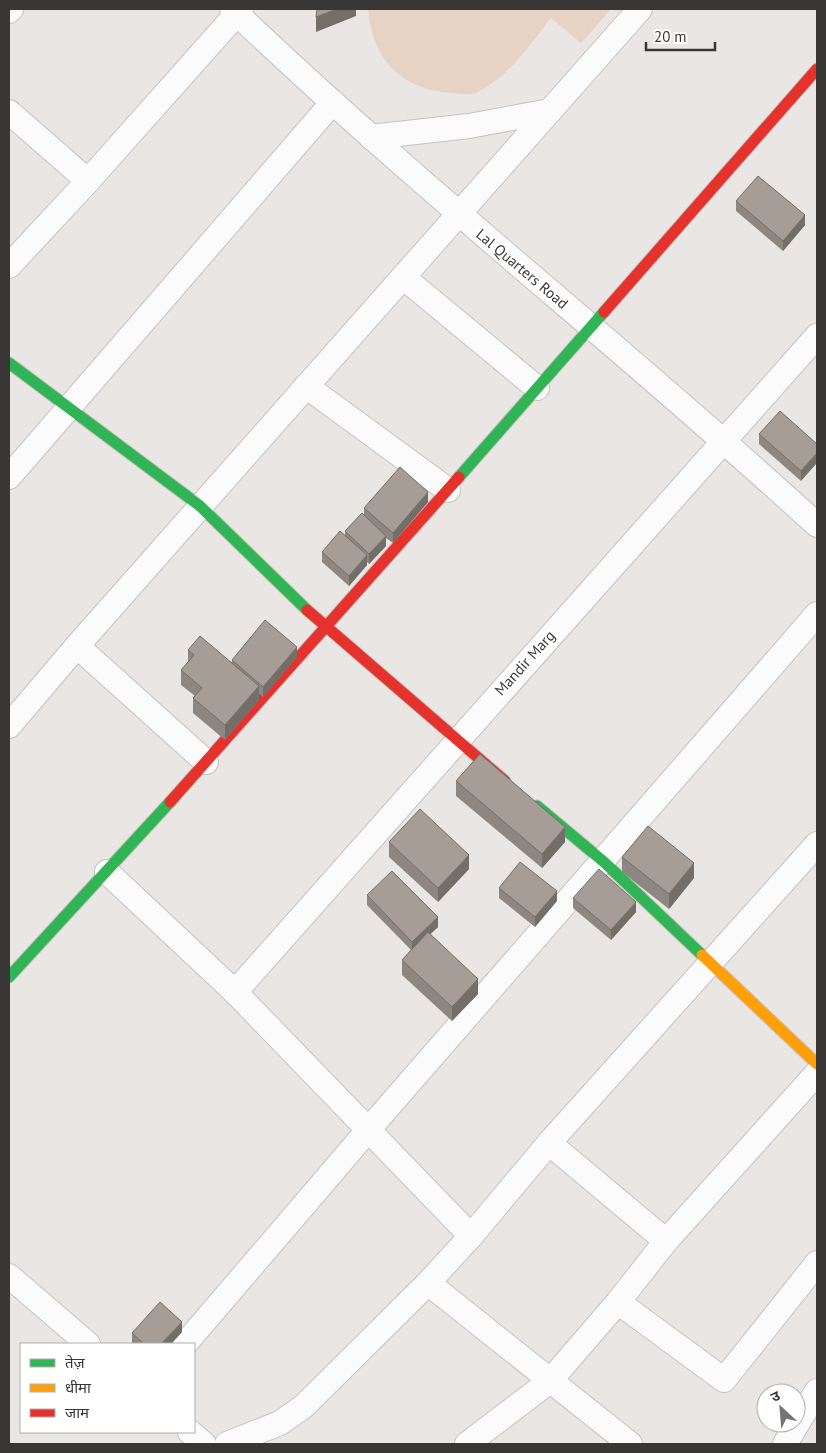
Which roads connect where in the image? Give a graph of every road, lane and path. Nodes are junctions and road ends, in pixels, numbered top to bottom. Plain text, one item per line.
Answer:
1 (640, 9) edge
2 (237, 10) edge
3 (817, 69) edge
4 (333, 102) junction
5 (550, 110) junction
6 (9, 112) edge
7 (372, 136) junction
8 (88, 181) junction
9 (458, 214) junction
10 (9, 266) edge
11 (402, 277) junction
12 (591, 327) junction
13 (817, 336) edge
14 (9, 363) edge
15 (306, 386) junction
16 (537, 388) junction
17 (68, 409) junction
18 (725, 440) junction
19 (9, 477) edge
20 (448, 490) junction
21 (200, 506) junction
22 (817, 524) edge
23 (817, 614) edge
24 (327, 629) junction
25 (77, 646) junction
26 (9, 726) edge
27 (456, 740) junction
28 (206, 762) junction
29 (515, 789) edge
30 (530, 801) edge
31 (817, 844) edge
32 (604, 862) junction
33 (107, 872) junction
34 (711, 965) junction
35 (9, 977) edge
36 (235, 992) junction
37 (817, 1064) edge
38 (817, 1073) edge
39 (369, 1128) junction
40 (549, 1143) junction
41 (471, 1236) junction
42 (666, 1240) junction
43 (817, 1264) edge
44 (9, 1276) edge
45 (428, 1282) junction
46 (618, 1302) junction
47 (87, 1343) edge
48 (186, 1343) edge
49 (550, 1381) junction
50 (817, 1391) edge
51 (191, 1433) edge
52 (204, 1444) edge
53 (227, 1444) edge
54 (467, 1444) edge
55 (630, 1444) edge
56 (785, 1444) edge

1 - 5 street
2 - 4 street, Lal Quarters Road
2 - 8 street
3 - 12 street
4 - 7 street, Lal Quarters Road
4 - 17 street
5 - 7 street
5 - 9 street
6 - 8 street
7 - 9 street, Lal Quarters Road
8 - 10 street
9 - 11 street
9 - 12 street, Lal Quarters Road
11 - 15 street
11 - 16 street
12 - 16 street
12 - 18 street, Lal Quarters Road
13 - 18 street, Mandir Marg
14 - 17 street
15 - 20 street
15 - 21 street
16 - 20 street
17 - 19 street
17 - 21 street
18 - 22 street, Lal Quarters Road
18 - 27 street, Mandir Marg
20 - 24 street
21 - 24 street
21 - 25 street
23 - 32 street
24 - 27 street
24 - 28 street
25 - 26 street
25 - 28 street
27 - 29 street
27 - 36 street, Mandir Marg
28 - 33 street
30 - 32 street
31 - 34 street
32 - 34 street
32 - 39 street
33 - 35 street
33 - 36 street
34 - 37 street
34 - 40 street
36 - 39 street
38 - 42 street
39 - 41 street
39 - 48 street
40 - 41 street
40 - 42 street
41 - 45 street
42 - 46 street
43 - 46 street
44 - 47 street
45 - 49 street
45 - 53 street
46 - 49 street
49 - 54 street
49 - 55 street
50 - 56 street
51 - 52 street

